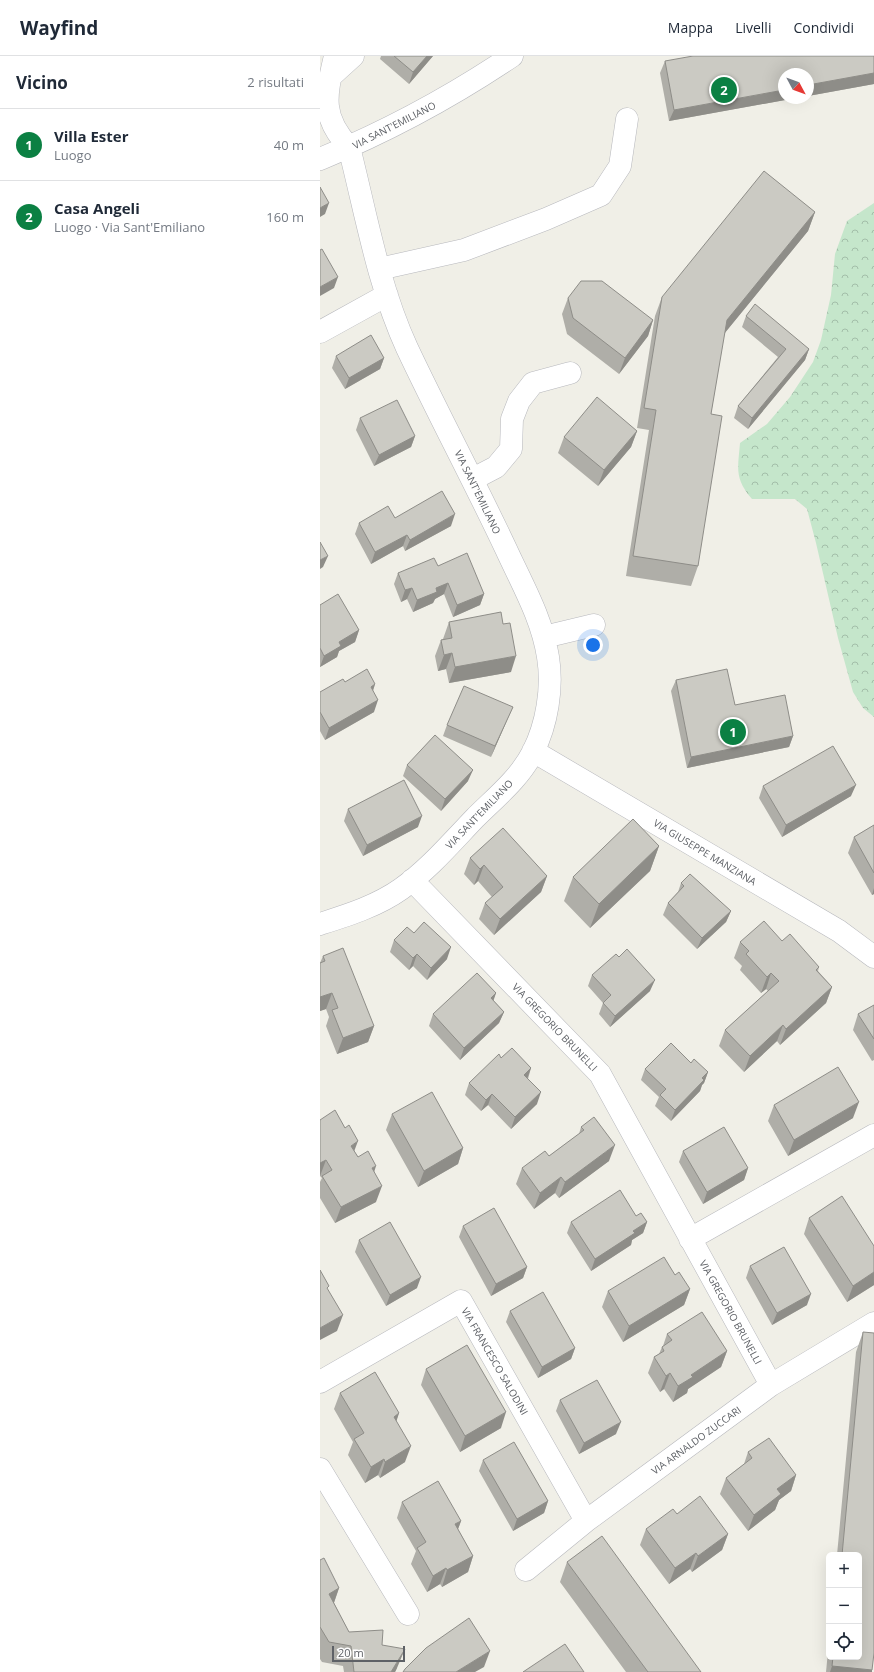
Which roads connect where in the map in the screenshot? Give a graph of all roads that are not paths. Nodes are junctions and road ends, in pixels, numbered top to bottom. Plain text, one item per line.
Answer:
1 (353, 56) edge
2 (512, 56) edge
3 (333, 66) edge
4 (322, 100) edge
5 (627, 119) dead end
6 (349, 147) junction
7 (320, 159) edge
8 (379, 269) junction
9 (387, 295) junction
10 (320, 332) edge
11 (570, 373) dead end
12 (473, 479) junction
13 (594, 625) dead end
14 (544, 637) junction
15 (533, 751) junction
16 (412, 880) junction
17 (320, 924) edge
18 (874, 957) edge
19 (874, 1135) edge
20 (690, 1239) junction
21 (874, 1323) edge
22 (320, 1382) edge
23 (771, 1385) junction
24 (320, 1469) edge
25 (586, 1521) junction
26 (526, 1570) dead end
27 (408, 1614) dead end

1 - 3 street
2 - 6 street, VIA SANT'EMILIANO
3 - 4 street
4 - 6 street
5 - 8 street
6 - 7 street
6 - 8 street, VIA SANT'EMILIANO
8 - 9 street, VIA SANT'EMILIANO
9 - 10 street
9 - 12 street, VIA SANT'EMILIANO
11 - 12 street
12 - 14 street, VIA SANT'EMILIANO
13 - 14 street
14 - 15 street, VIA SANT'EMILIANO
15 - 16 street, VIA SANT'EMILIANO
15 - 18 street, VIA GIUSEPPE MANZIANA
16 - 17 street, VIA SANT'EMILIANO
16 - 20 street, VIA GREGORIO BRUNELLI
19 - 20 street
20 - 23 street, VIA GREGORIO BRUNELLI
21 - 23 street, VIA ARNALDO ZUCCARI
22 - 25 street, VIA FRANCESCO SALODINI
23 - 25 street, VIA ARNALDO ZUCCARI
24 - 27 street
25 - 26 street, VIA ARNALDO ZUCCARI

